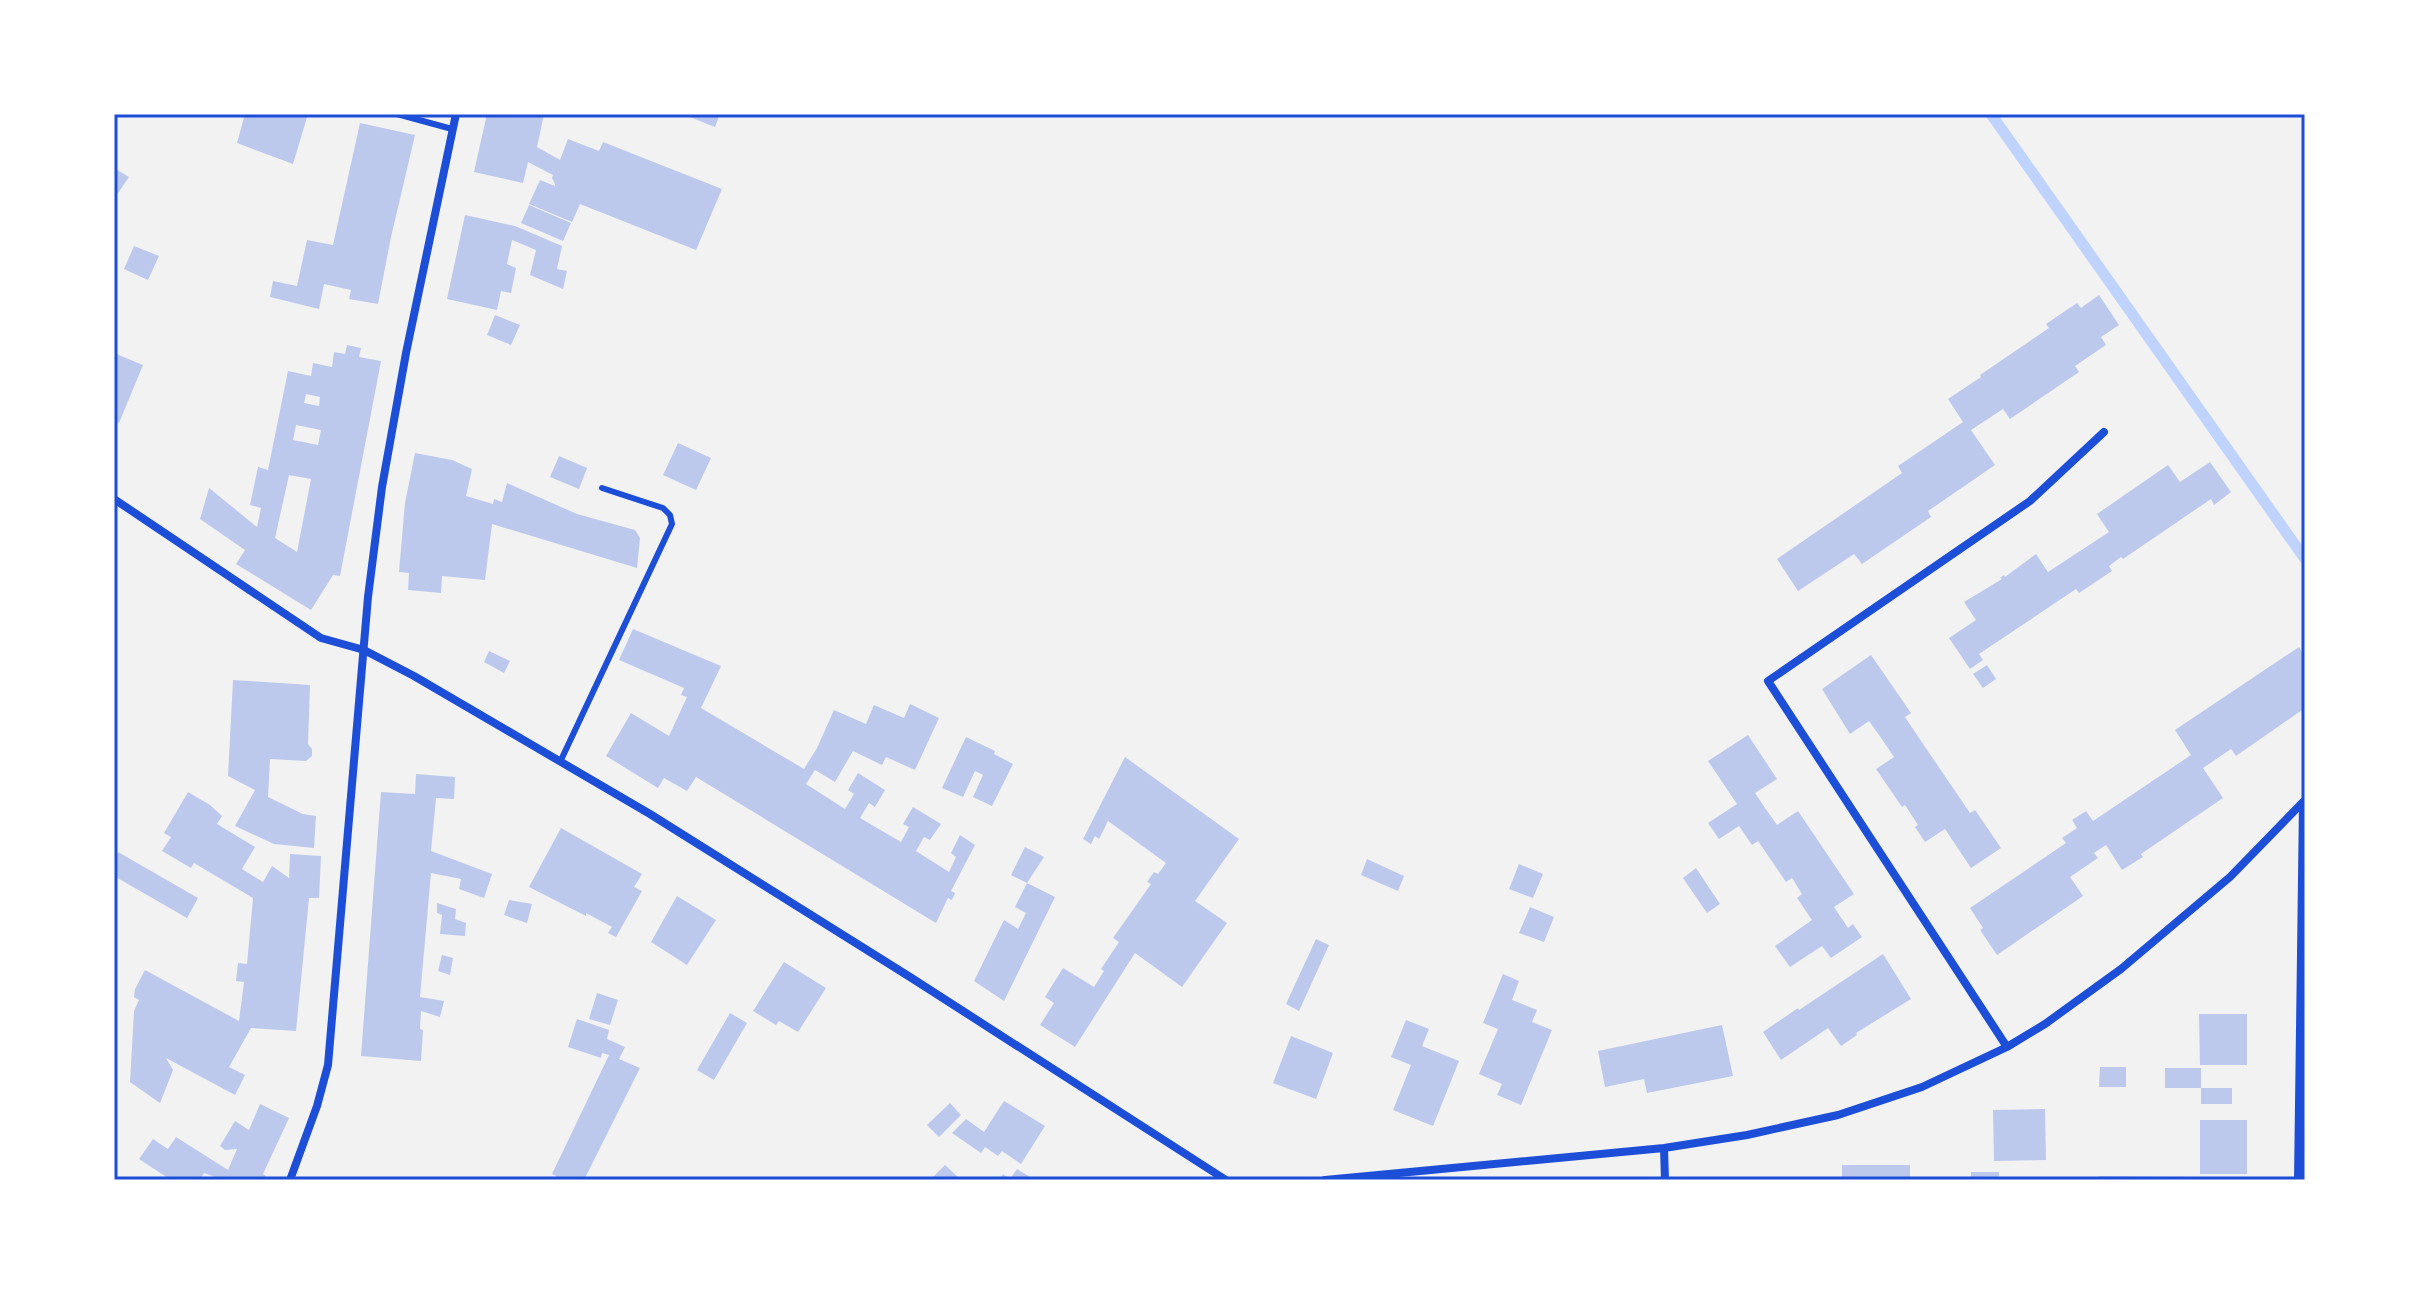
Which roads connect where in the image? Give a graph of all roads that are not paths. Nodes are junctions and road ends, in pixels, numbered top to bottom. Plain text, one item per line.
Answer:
1 (397, 114) edge
2 (456, 114) edge
3 (452, 129) junction
4 (2104, 432) dead end
5 (602, 488) dead end
6 (114, 499) edge
7 (364, 650) junction
8 (561, 760) junction
9 (2303, 802) edge
10 (2007, 1047) junction
11 (1664, 1148) junction
12 (1401, 1176) edge
13 (290, 1180) edge
14 (1226, 1180) edge
15 (1325, 1180) edge
16 (1665, 1180) edge
17 (2298, 1180) edge

1 - 3 lane
2 - 3 street
3 - 7 street
4 - 10 street
5 - 8 lane
6 - 7 street
7 - 8 street
7 - 13 street
8 - 14 street
9 - 10 street
9 - 17 street
10 - 11 street
11 - 12 street
11 - 16 street
12 - 15 street

